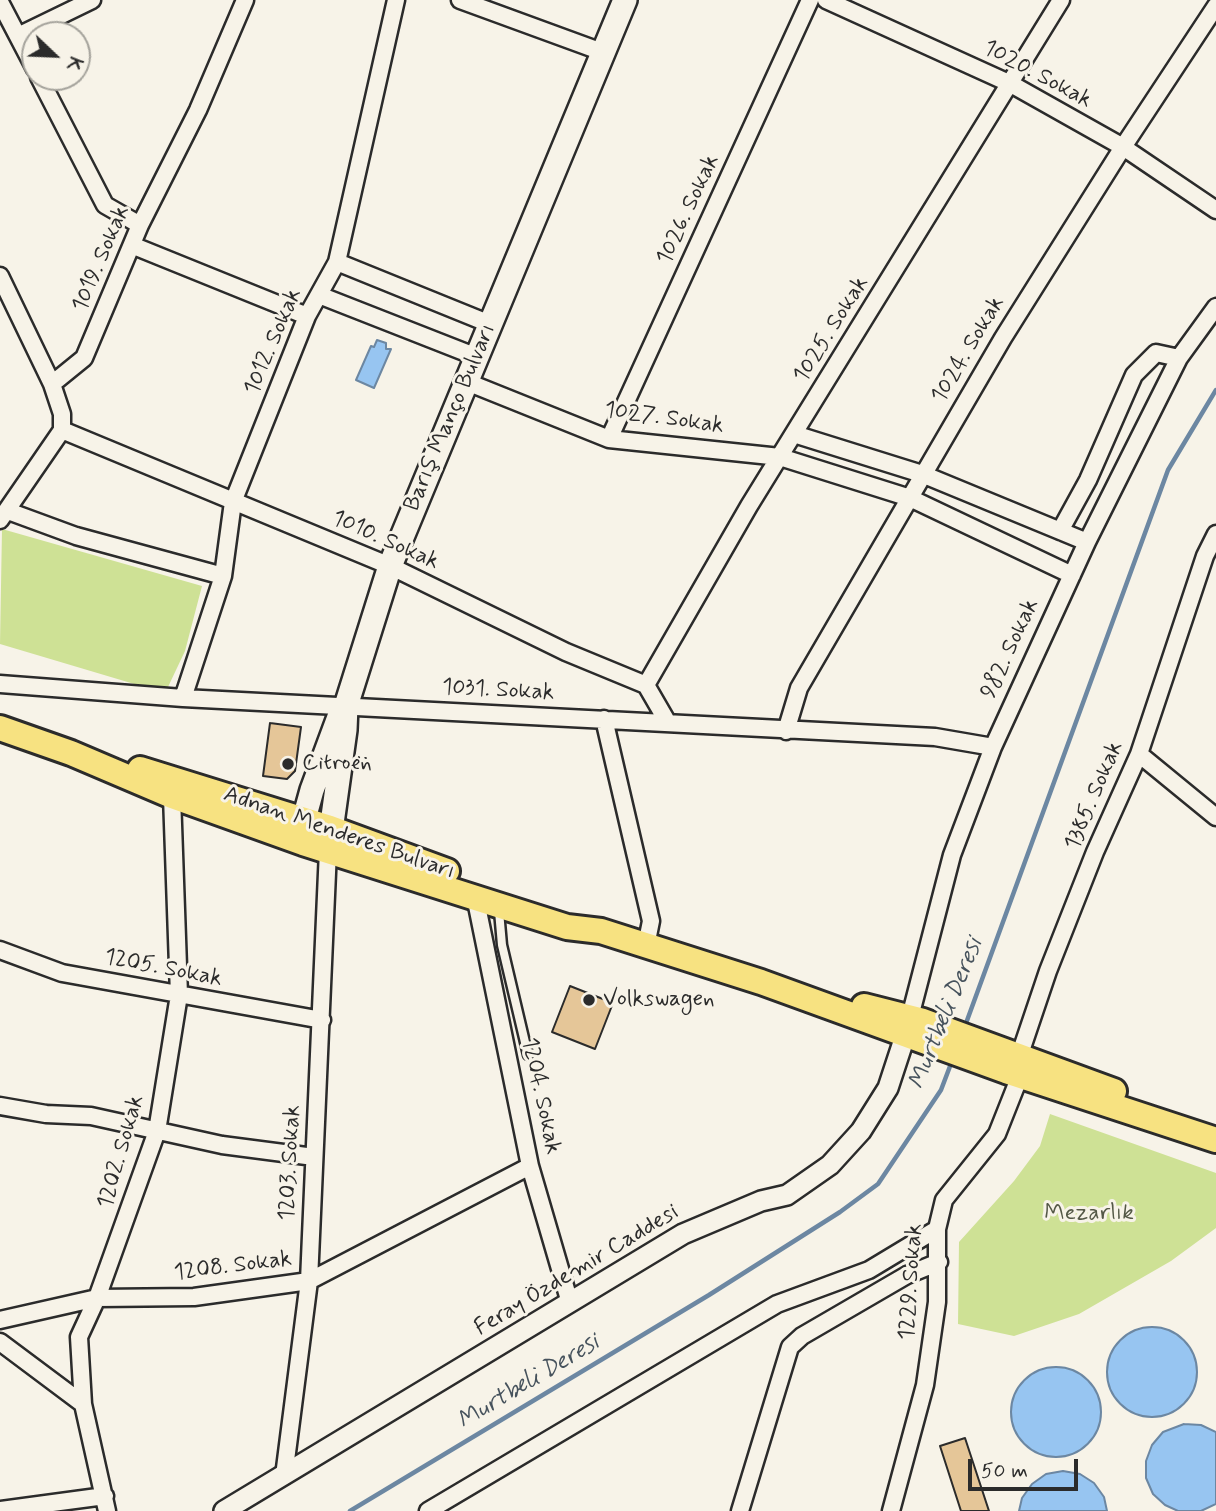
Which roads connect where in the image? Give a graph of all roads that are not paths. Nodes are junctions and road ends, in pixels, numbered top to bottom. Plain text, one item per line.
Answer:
1 (92, 0) edge
2 (245, 0) edge
3 (396, 0) edge
4 (460, 0) edge
5 (625, 0) edge
6 (810, 0) edge
7 (826, 0) edge
8 (1061, 0) edge
9 (0, 2) edge
10 (1216, 6) edge
11 (18, 36) junction
12 (21, 42) edge
13 (606, 52) junction
14 (1011, 84) junction
15 (46, 91) edge
16 (1123, 147) junction
17 (1216, 210) edge
18 (141, 225) junction
19 (134, 246) junction
20 (337, 262) junction
21 (0, 276) edge
22 (319, 295) junction
23 (1216, 307) edge
24 (17, 312) junction
25 (307, 316) junction
26 (0, 317) edge
27 (490, 324) junction
28 (477, 357) junction
29 (1180, 358) junction
30 (467, 382) junction
31 (52, 384) junction
32 (62, 430) junction
33 (794, 434) junction
34 (608, 439) junction
35 (780, 457) junction
36 (922, 474) junction
37 (910, 498) junction
38 (233, 502) junction
39 (4, 515) edge
40 (1060, 531) junction
41 (1216, 534) edge
42 (1087, 542) junction
43 (390, 566) junction
44 (1072, 575) junction
45 (223, 576) junction
46 (0, 684) edge
47 (646, 685) junction
48 (183, 698) junction
49 (346, 706) junction
50 (604, 719) junction
51 (667, 723) junction
52 (0, 728) edge
53 (786, 731) junction
54 (993, 747) junction
55 (71, 753) junction
56 (1139, 754) junction
57 (172, 796) junction
58 (1216, 817) edge
59 (303, 831) junction
60 (329, 839) junction
61 (487, 900) junction
62 (601, 931) junction
63 (646, 946) junction
64 (0, 950) edge
65 (179, 995) junction
66 (321, 1020) junction
67 (915, 1028) junction
68 (528, 1055) dead end
69 (1015, 1063) junction
70 (0, 1106) edge
71 (157, 1131) junction
72 (1216, 1133) edge
73 (1216, 1140) edge
74 (314, 1157) junction
75 (530, 1166) junction
76 (937, 1229) junction
77 (939, 1262) junction
78 (309, 1281) junction
79 (97, 1298) junction
80 (570, 1303) junction
81 (0, 1320) edge
82 (0, 1342) edge
83 (83, 1404) junction
84 (284, 1476) junction
85 (106, 1504) edge
86 (0, 1510) edge
87 (225, 1511) edge
88 (428, 1511) edge
89 (740, 1511) edge
90 (891, 1511) edge

1 - 11 street
2 - 18 street, 1019. Sokak
3 - 20 street, 1012. Sokak
4 - 13 street
5 - 13 main road, Barış Manço Bulvarı
6 - 34 street, 1026. Sokak
7 - 14 street, 1020. Sokak
8 - 14 street, 1025. Sokak
9 - 11 street
10 - 16 street, 1024. Sokak
11 - 12 street
13 - 27 main road, Barış Manço Bulvarı
14 - 16 street, 1020. Sokak
14 - 33 street, 1025. Sokak
15 - 18 street
16 - 17 street, 1020. Sokak
16 - 36 street, 1024. Sokak
18 - 19 street, 1019. Sokak
19 - 25 street
19 - 31 street, 1019. Sokak
20 - 22 street, 1012. Sokak
20 - 27 street
21 - 24 street
22 - 25 street, 1012. Sokak
22 - 28 street
23 - 29 street, 982. Sokak
24 - 26 street
24 - 31 street
25 - 38 street, 1012. Sokak
27 - 28 main road, Barış Manço Bulvarı
28 - 30 main road, Barış Manço Bulvarı
29 - 40 street
29 - 42 street, 982. Sokak
30 - 34 street, 1027. Sokak
30 - 43 main road, Barış Manço Bulvarı
31 - 32 street
32 - 38 street, 1010. Sokak
32 - 39 street
33 - 35 street, 1025. Sokak
33 - 36 street
34 - 35 street, 1027. Sokak
35 - 37 street, 1027. Sokak
35 - 47 street, 1025. Sokak
36 - 37 street, 1024. Sokak
36 - 40 street
37 - 44 street, 1027. Sokak
37 - 53 street, 1024. Sokak
38 - 43 street, 1010. Sokak
38 - 45 street, 1012. Sokak
39 - 45 street
40 - 42 street
41 - 56 street, 1385. Sokak
42 - 44 street, 982. Sokak
43 - 47 street, 1010. Sokak
43 - 49 main road, Barış Manço Bulvarı
44 - 54 street, 982. Sokak
45 - 48 street, 1012. Sokak
46 - 48 street, 1031. Sokak
47 - 51 street
48 - 49 street, 1031. Sokak
49 - 50 street, 1031. Sokak
49 - 59 main road
49 - 60 main road, Barış Manço Bulvarı
50 - 51 street, 1031. Sokak
50 - 63 street
51 - 53 street, 1031. Sokak
52 - 55 main road, Adnan Menderes Bulvarı
53 - 54 street, 1031. Sokak
54 - 67 street, 982. Sokak
55 - 57 main road, Adnan Menderes Bulvarı
55 - 59 main road, Adnan Menderes Bulvarı
56 - 58 street
56 - 69 street, 1385. Sokak
57 - 59 main road, Adnan Menderes Bulvarı
57 - 65 street, 1202. Sokak
59 - 60 main road, Adnan Menderes Bulvarı
60 - 61 main road, Adnan Menderes Bulvarı
60 - 62 main road, Adnan Menderes Bulvarı
60 - 66 street, 1203. Sokak
61 - 62 main road, Adnan Menderes Bulvarı
61 - 68 lane
61 - 75 street, 1204. Sokak
62 - 63 main road, Adnan Menderes Bulvarı
63 - 67 main road, Adnan Menderes Bulvarı
64 - 65 street, 1205. Sokak
65 - 66 street, 1205. Sokak
65 - 71 street, 1202. Sokak
66 - 74 street, 1203. Sokak
67 - 69 main road, Adnan Menderes Bulvarı
67 - 80 street, Feray Özdemir Caddesi
69 - 72 main road, Adnan Menderes Bulvarı
69 - 73 main road, Adnan Menderes Bulvarı
69 - 76 street, 1229. Sokak
70 - 71 street
71 - 74 street
71 - 79 street, 1202. Sokak
74 - 78 street, 1203. Sokak
75 - 78 street, 1208. Sokak
75 - 80 street, 1204. Sokak
76 - 77 street, 1229. Sokak
76 - 88 street
77 - 89 street
77 - 90 street, 1229. Sokak
78 - 79 street, 1208. Sokak
78 - 84 street, 1203. Sokak
79 - 81 street, 1208. Sokak
79 - 83 street, 1202. Sokak
80 - 84 street, Feray Özdemir Caddesi
82 - 83 street
83 - 85 street, 1202. Sokak
84 - 87 street, Feray Özdemir Caddesi
85 - 86 street

